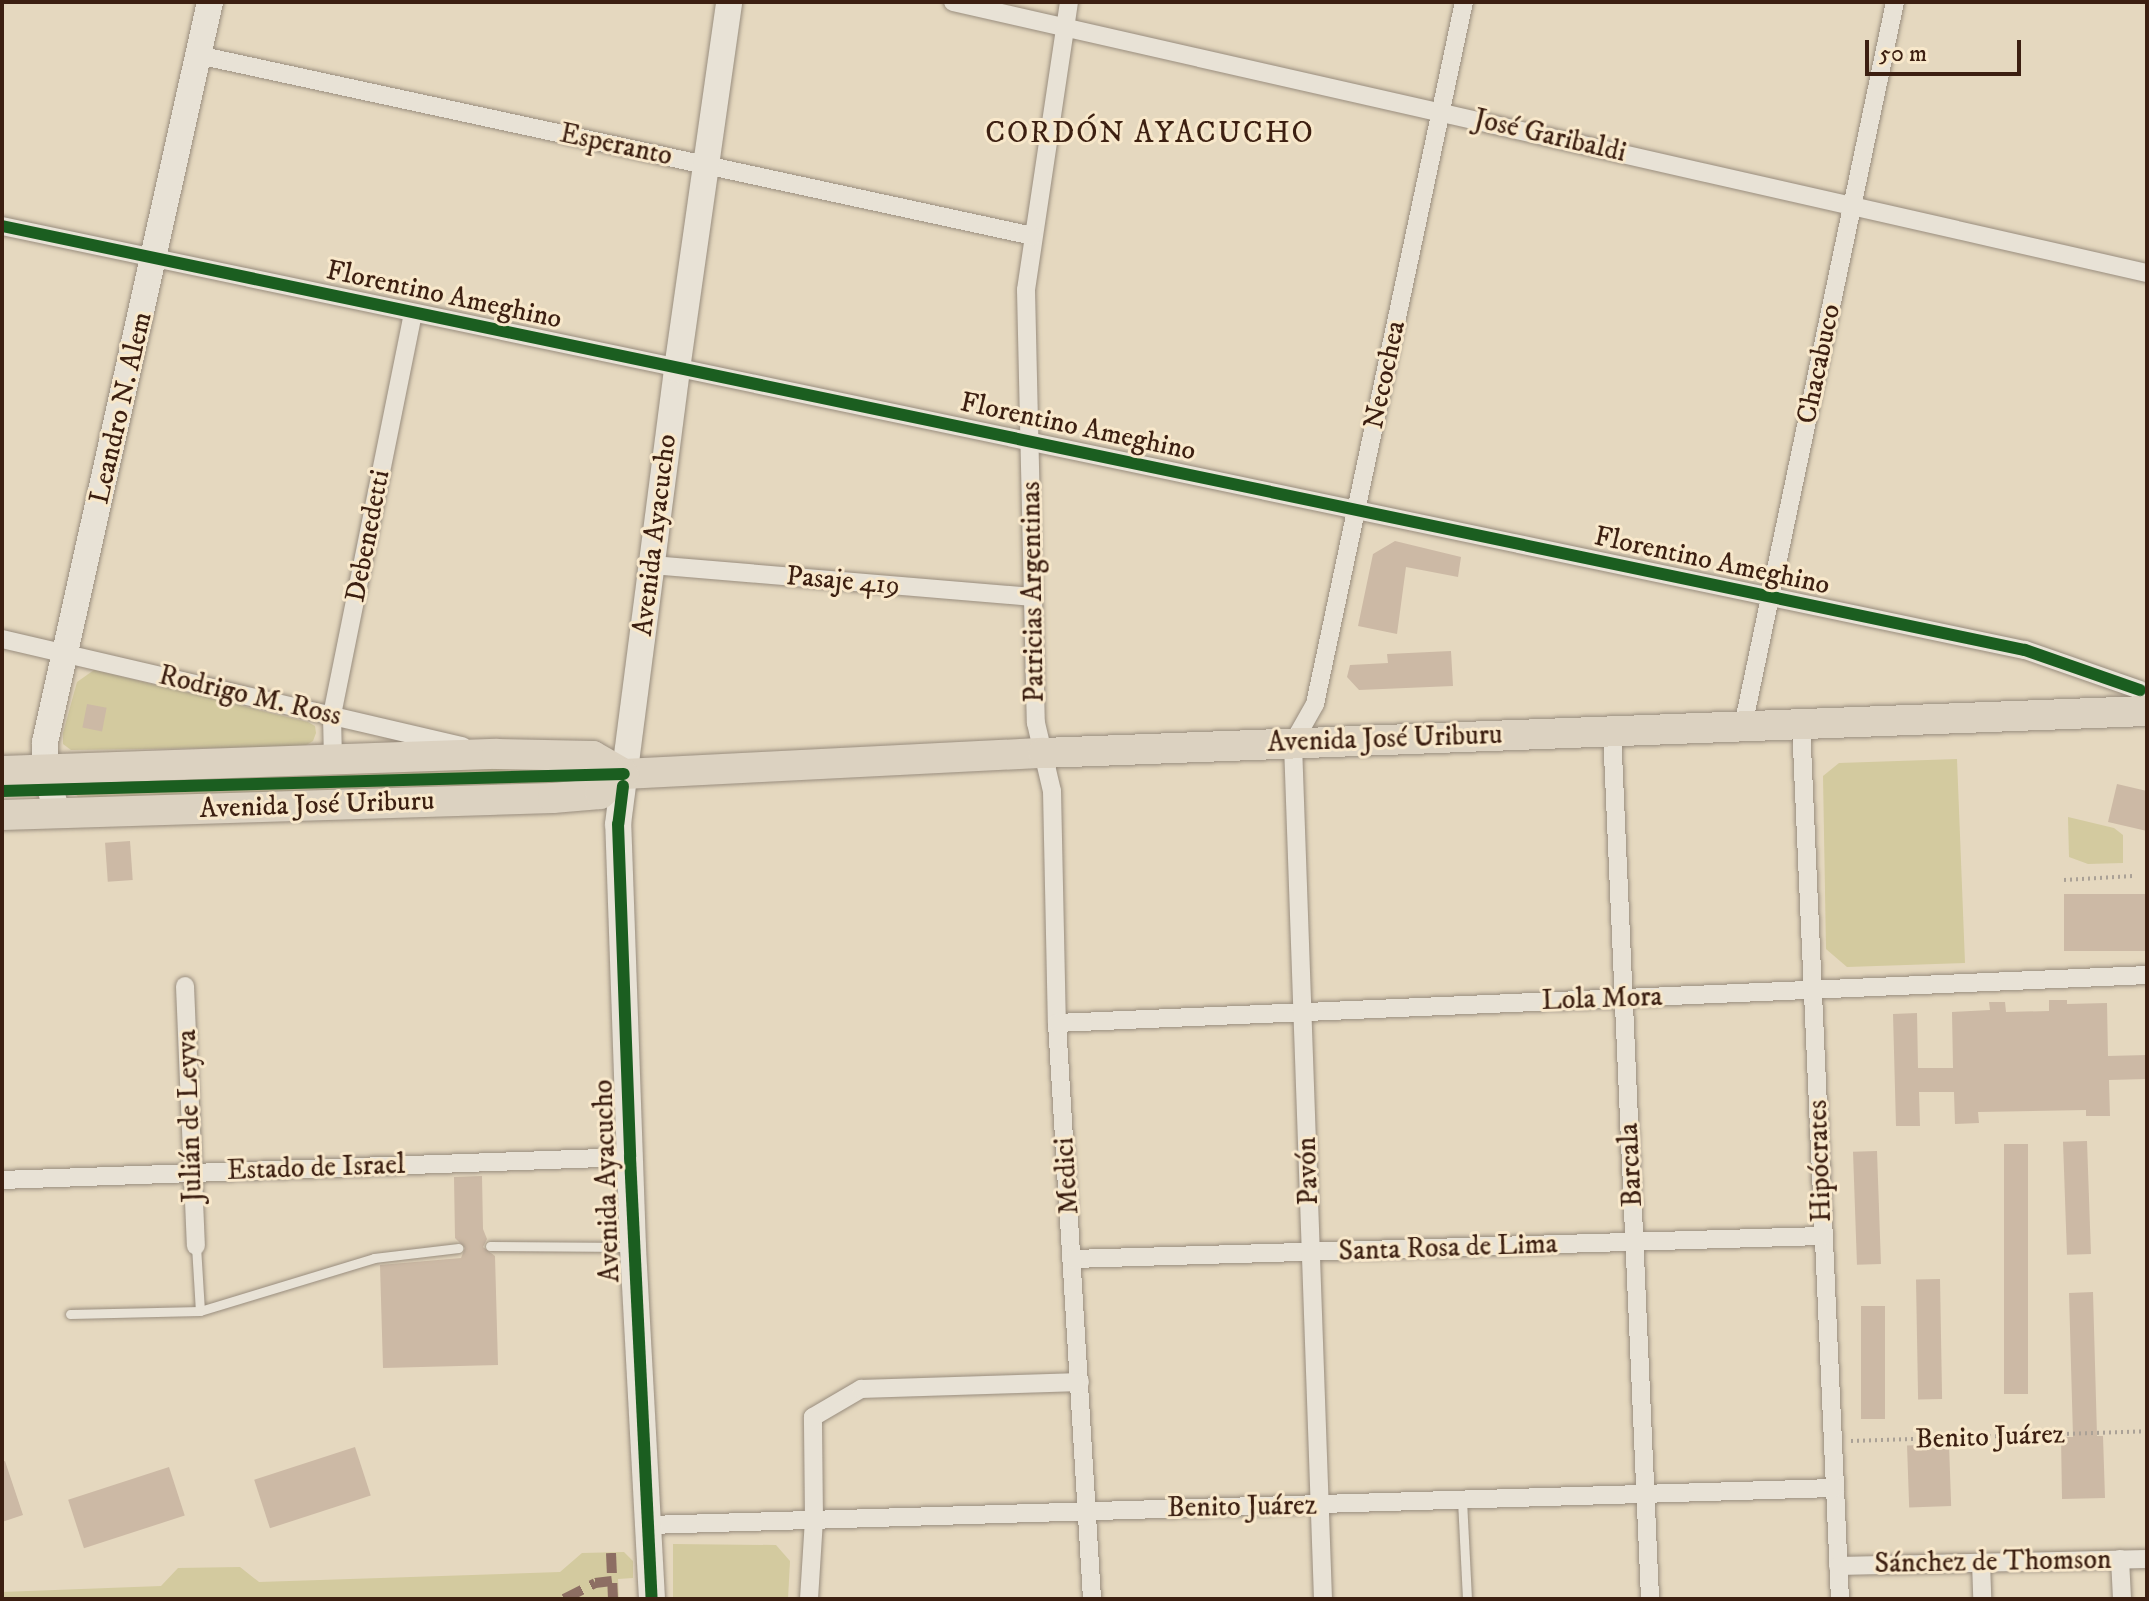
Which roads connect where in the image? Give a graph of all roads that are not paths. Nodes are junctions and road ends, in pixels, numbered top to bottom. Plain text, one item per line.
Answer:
1 (210, 2) edge
2 (729, 2) edge
3 (953, 2) edge
4 (1069, 2) edge
5 (1464, 2) edge
6 (1895, 2) edge
7 (1066, 27) junction
8 (198, 55) junction
9 (1441, 110) junction
10 (707, 165) junction
11 (1852, 208) junction
12 (2, 226) edge
13 (1033, 236) junction
14 (155, 258) junction
15 (2147, 273) edge
16 (413, 313) junction
17 (677, 369) junction
18 (1030, 441) junction
19 (1356, 511) junction
20 (652, 565) junction
21 (1033, 597) junction
22 (1770, 597) junction
23 (2, 639) edge
24 (64, 653) junction
25 (2144, 698) edge
26 (332, 715) junction
27 (1801, 724) junction
28 (1743, 726) junction
29 (1612, 731) junction
30 (1293, 743) junction
31 (1043, 753) junction
32 (497, 754) junction
33 (333, 760) junction
34 (625, 767) junction
35 (45, 769) junction
36 (2, 771) edge
37 (57, 813) junction
38 (2, 815) edge
39 (2147, 975) edge
40 (185, 986) dead end
41 (1813, 990) junction
42 (1624, 998) junction
43 (1302, 1013) junction
44 (1057, 1023) junction
45 (630, 1157) junction
46 (193, 1173) junction
47 (2, 1180) edge
48 (1823, 1236) junction
49 (1635, 1242) junction
50 (196, 1246) joint
51 (490, 1246) dead end
52 (633, 1247) junction
53 (458, 1248) dead end
54 (1311, 1252) junction
55 (1073, 1259) junction
56 (200, 1311) junction
57 (70, 1314) dead end
58 (1080, 1382) junction
59 (1835, 1488) junction
60 (1645, 1493) junction
61 (1462, 1500) junction
62 (1320, 1506) junction
63 (1089, 1511) junction
64 (814, 1520) junction
65 (649, 1525) junction
66 (2120, 1559) junction
67 (2147, 1559) edge
68 (1981, 1562) junction
69 (1838, 1566) junction
70 (652, 1599) edge
71 (809, 1599) edge
72 (1092, 1599) edge
73 (1323, 1599) edge
74 (1467, 1599) edge
75 (1650, 1599) edge
76 (1840, 1599) edge
77 (1982, 1599) edge
78 (2122, 1599) edge

1 - 8 main road, Leandro N. Alem
2 - 10 main road, Avenida Ayacucho
3 - 7 street, José Garibaldi
4 - 7 street, Patricias Argentinas
5 - 9 street, Necochea
6 - 11 street, Chacabuco
7 - 9 street, José Garibaldi
7 - 13 street, Patricias Argentinas
8 - 10 street, Esperanto
8 - 14 main road, Leandro N. Alem
9 - 11 street, José Garibaldi
9 - 19 street, Necochea
10 - 13 street, Esperanto
10 - 17 main road, Avenida Ayacucho
11 - 15 street, José Garibaldi
11 - 22 street, Chacabuco
12 - 14 street, Florentino Ameghino
13 - 18 street, Patricias Argentinas
14 - 16 street, Florentino Ameghino
14 - 24 main road, Leandro N. Alem
16 - 17 street, Florentino Ameghino
16 - 26 street, Debenedetti
17 - 18 street, Florentino Ameghino
17 - 20 main road, Avenida Ayacucho
18 - 19 street, Florentino Ameghino
18 - 21 street, Patricias Argentinas
19 - 22 street, Florentino Ameghino
19 - 30 street, Necochea
20 - 21 street, Pasaje 419
20 - 34 main road, Avenida Ayacucho
21 - 31 street, Patricias Argentinas
22 - 25 street, Florentino Ameghino
22 - 28 street, Chacabuco
23 - 24 street, Rodrigo M. Ross
24 - 26 street, Rodrigo M. Ross
24 - 35 main road, Leandro N. Alem
25 - 27 main road, Avenida José Uriburu
26 - 32 street, Rodrigo M. Ross
26 - 33 street, Debenedetti
27 - 28 main road, Avenida José Uriburu
27 - 41 street, Hipócrates
28 - 29 main road, Avenida José Uriburu
29 - 30 main road, Avenida José Uriburu
29 - 42 street, Barcala
30 - 31 main road, Avenida José Uriburu
30 - 43 street, Pavón
31 - 34 main road, Avenida José Uriburu
31 - 44 street, Medici
32 - 33 main road, Avenida José Uriburu
32 - 34 main road, Avenida José Uriburu
33 - 35 main road, Avenida José Uriburu
34 - 37 main road, Avenida José Uriburu
34 - 45 main road, Avenida Ayacucho
35 - 36 main road, Avenida José Uriburu
35 - 37 main road, Leandro N. Alem
37 - 38 main road, Avenida José Uriburu
39 - 41 street, Lola Mora
40 - 46 street, Julián de Leyva
41 - 42 street, Lola Mora
41 - 48 street, Hipócrates
42 - 43 street, Lola Mora
42 - 49 street, Barcala
43 - 44 street, Lola Mora
43 - 54 street, Pavón
44 - 55 street, Medici
45 - 46 street, Estado de Israel
45 - 52 main road, Avenida Ayacucho
46 - 47 street, Estado de Israel
46 - 50 street, Julián de Leyva
48 - 49 street, Santa Rosa de Lima
48 - 59 street, Hipócrates
49 - 54 street, Santa Rosa de Lima
49 - 60 street, Barcala
50 - 56 lane
51 - 52 lane
52 - 65 main road, Avenida Ayacucho
53 - 56 lane
54 - 55 street, Santa Rosa de Lima
54 - 62 street, Pavón
55 - 58 street, Medici
56 - 57 lane
58 - 63 street, Medici
58 - 64 street
59 - 60 street, Benito Juárez
59 - 69 street, Hipócrates
60 - 61 street, Benito Juárez
60 - 75 street, Barcala
61 - 62 street, Benito Juárez
61 - 74 lane
62 - 63 street, Benito Juárez
62 - 73 street, Pavón
63 - 64 street, Benito Juárez
63 - 72 street, Medici
64 - 65 street, Benito Juárez
64 - 71 street
65 - 70 main road, Avenida Ayacucho
66 - 67 street, Sánchez de Thomson
66 - 68 street, Sánchez de Thomson
66 - 78 street
68 - 69 street, Sánchez de Thomson
68 - 77 street
69 - 76 street, Hipócrates

